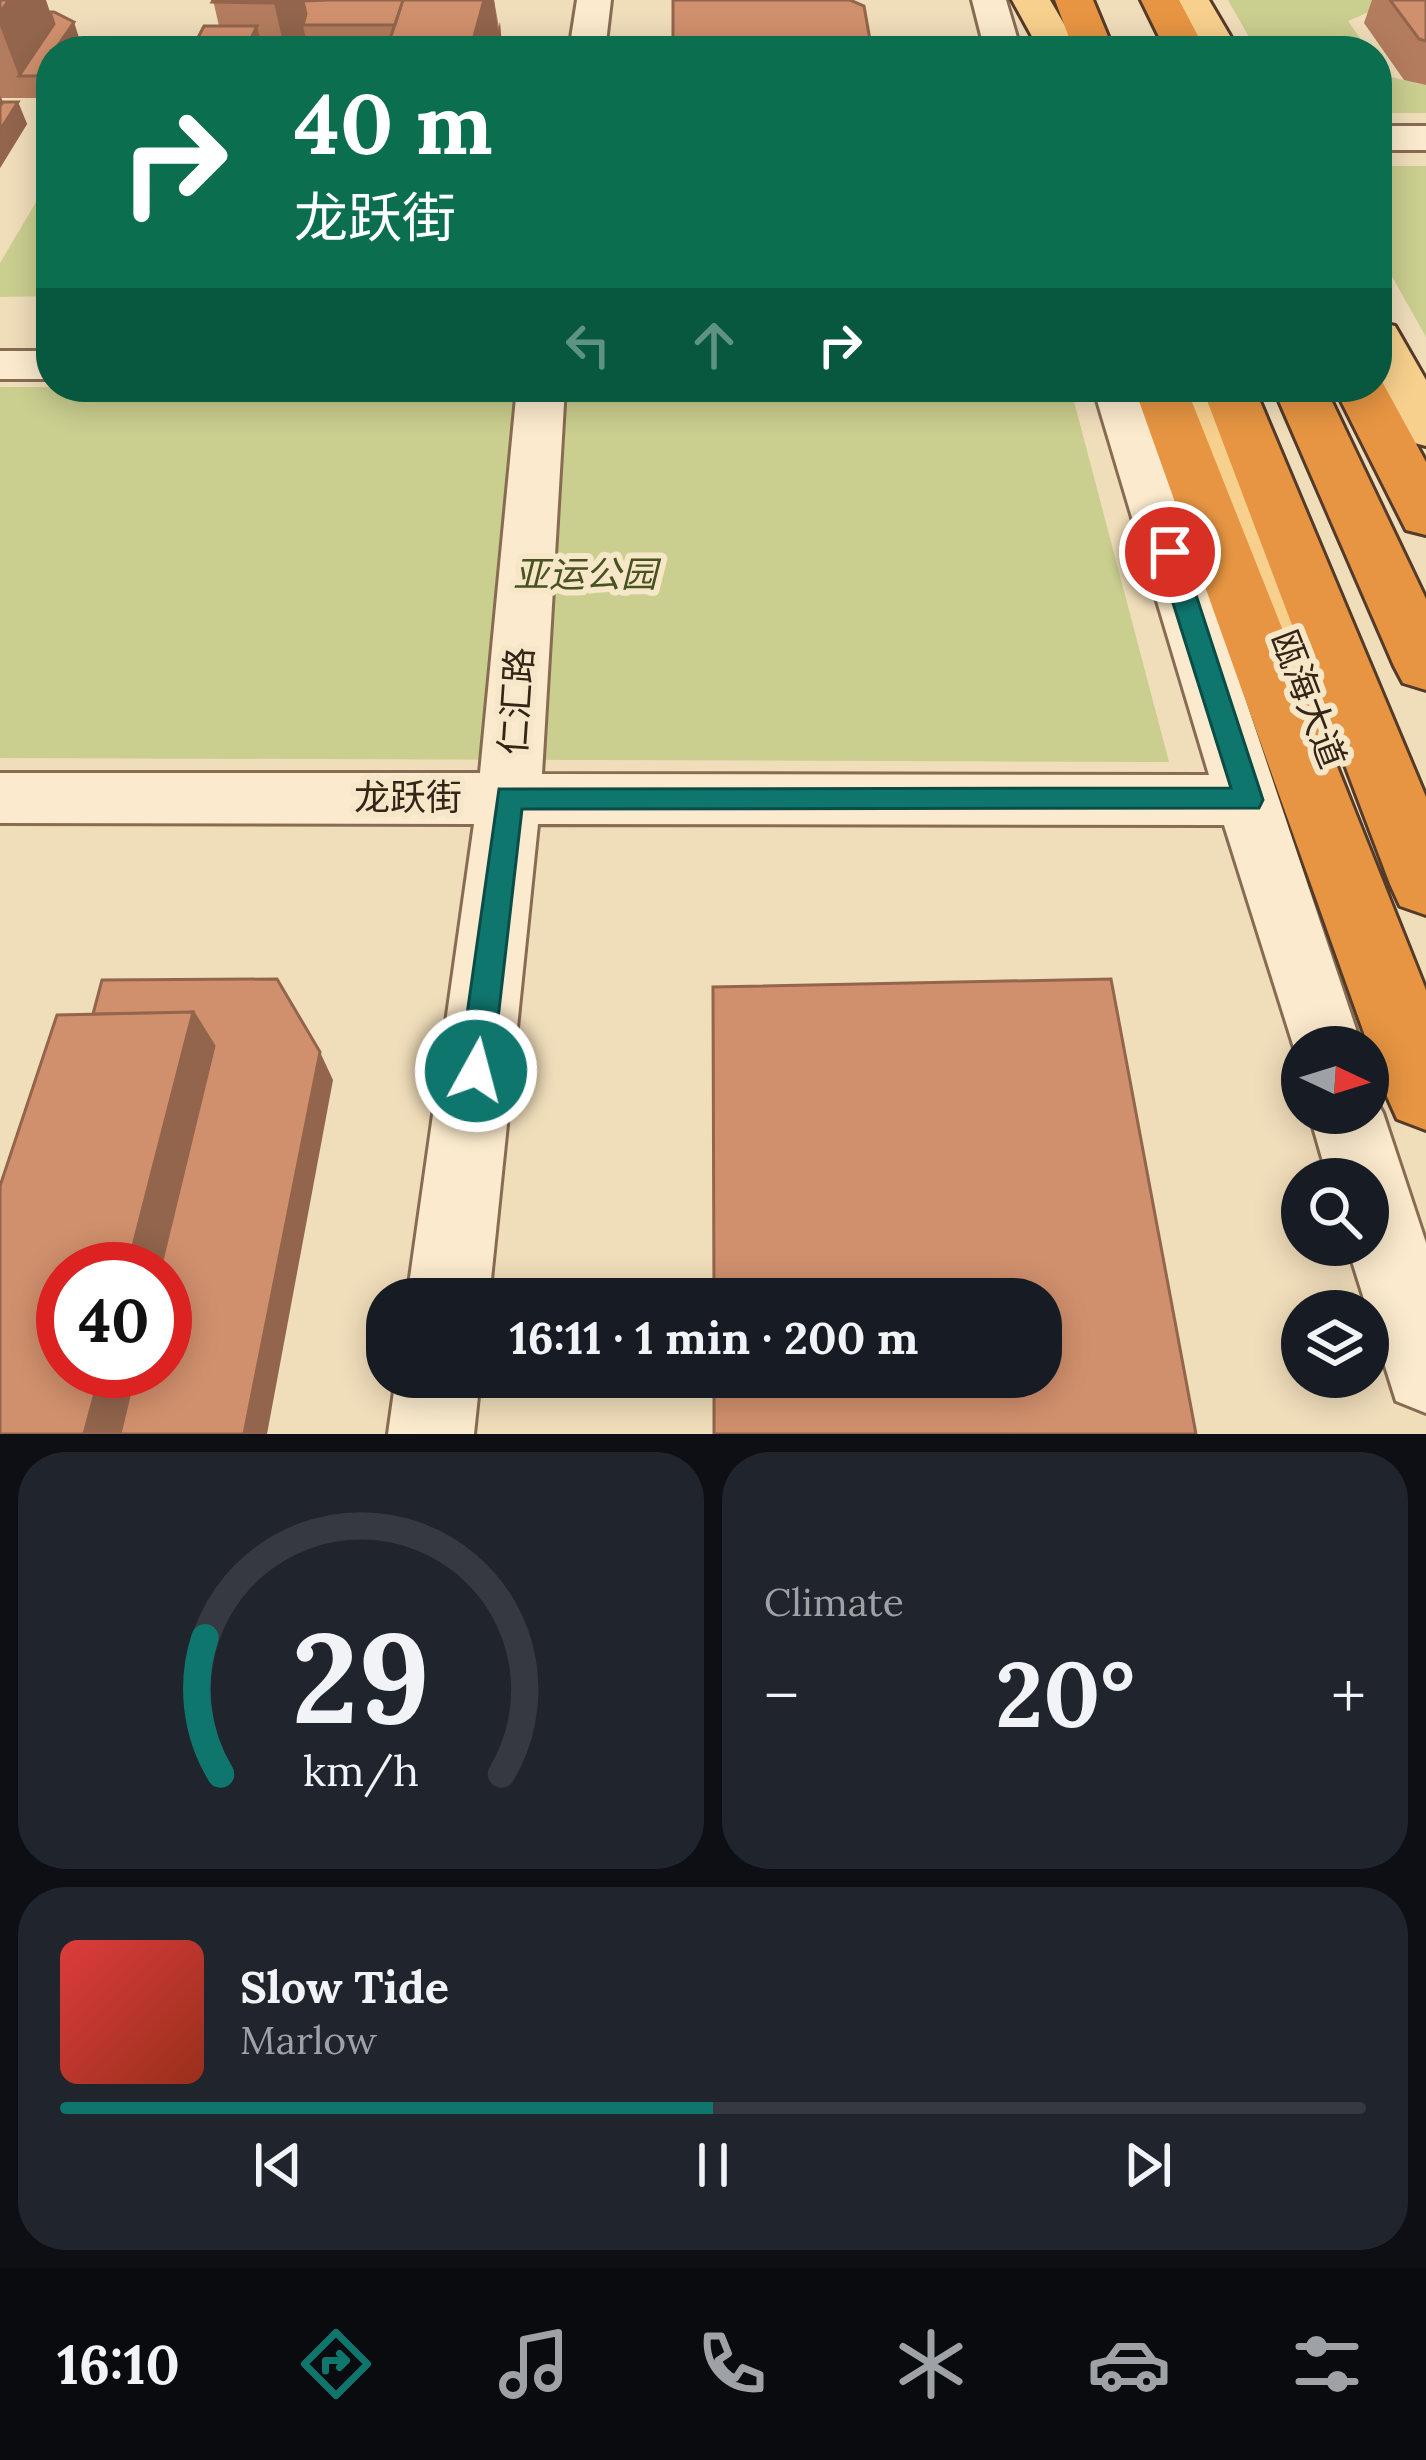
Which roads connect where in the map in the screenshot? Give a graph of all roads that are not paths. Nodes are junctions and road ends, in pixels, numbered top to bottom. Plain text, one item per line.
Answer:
1 (594, 0) edge
2 (989, 0) edge
3 (1074, 0) edge
4 (1123, 0) edge
5 (1160, 0) edge
6 (1190, 0) edge
7 (1033, 6) edge
8 (588, 36) edge
9 (999, 36) edge
10 (1041, 36) edge
11 (1051, 36) edge
12 (1088, 36) edge
13 (1140, 36) edge
14 (1178, 36) edge
15 (1210, 36) edge
16 (1392, 138) edge
17 (1426, 138) edge
18 (0, 365) edge
19 (36, 365) edge
20 (1392, 366) edge
21 (540, 402) edge
22 (1122, 402) edge
23 (1166, 402) edge
24 (1198, 402) edge
25 (1234, 402) edge
26 (1306, 402) edge
27 (1368, 402) edge
28 (1426, 429) edge
29 (1426, 516) edge
30 (1426, 666) edge
31 (509, 797) junction
32 (0, 798) edge
33 (1249, 800) junction
34 (1426, 884) edge
35 (1426, 1011) edge
36 (1319, 1026) edge
37 (1426, 1091) edge
38 (1389, 1252) edge
39 (451, 1278) edge
40 (1426, 1371) edge
41 (435, 1398) edge
42 (431, 1434) edge

1 - 8 street
2 - 9 street
3 - 12 highway
4 - 13 highway
5 - 14 highway
6 - 15 main road
7 - 10 highway
7 - 11 main road
16 - 17 street
18 - 19 street
20 - 28 main road
21 - 31 street, 仁汇路
22 - 33 street
23 - 37 highway
24 - 35 main road, 瓯海大道
25 - 34 highway, 瓯海大道
26 - 30 highway
27 - 29 highway
31 - 32 street, 龙跃街
31 - 33 street, 龙跃街
31 - 39 street, 仁汇路
33 - 36 street
38 - 40 street
41 - 42 street

